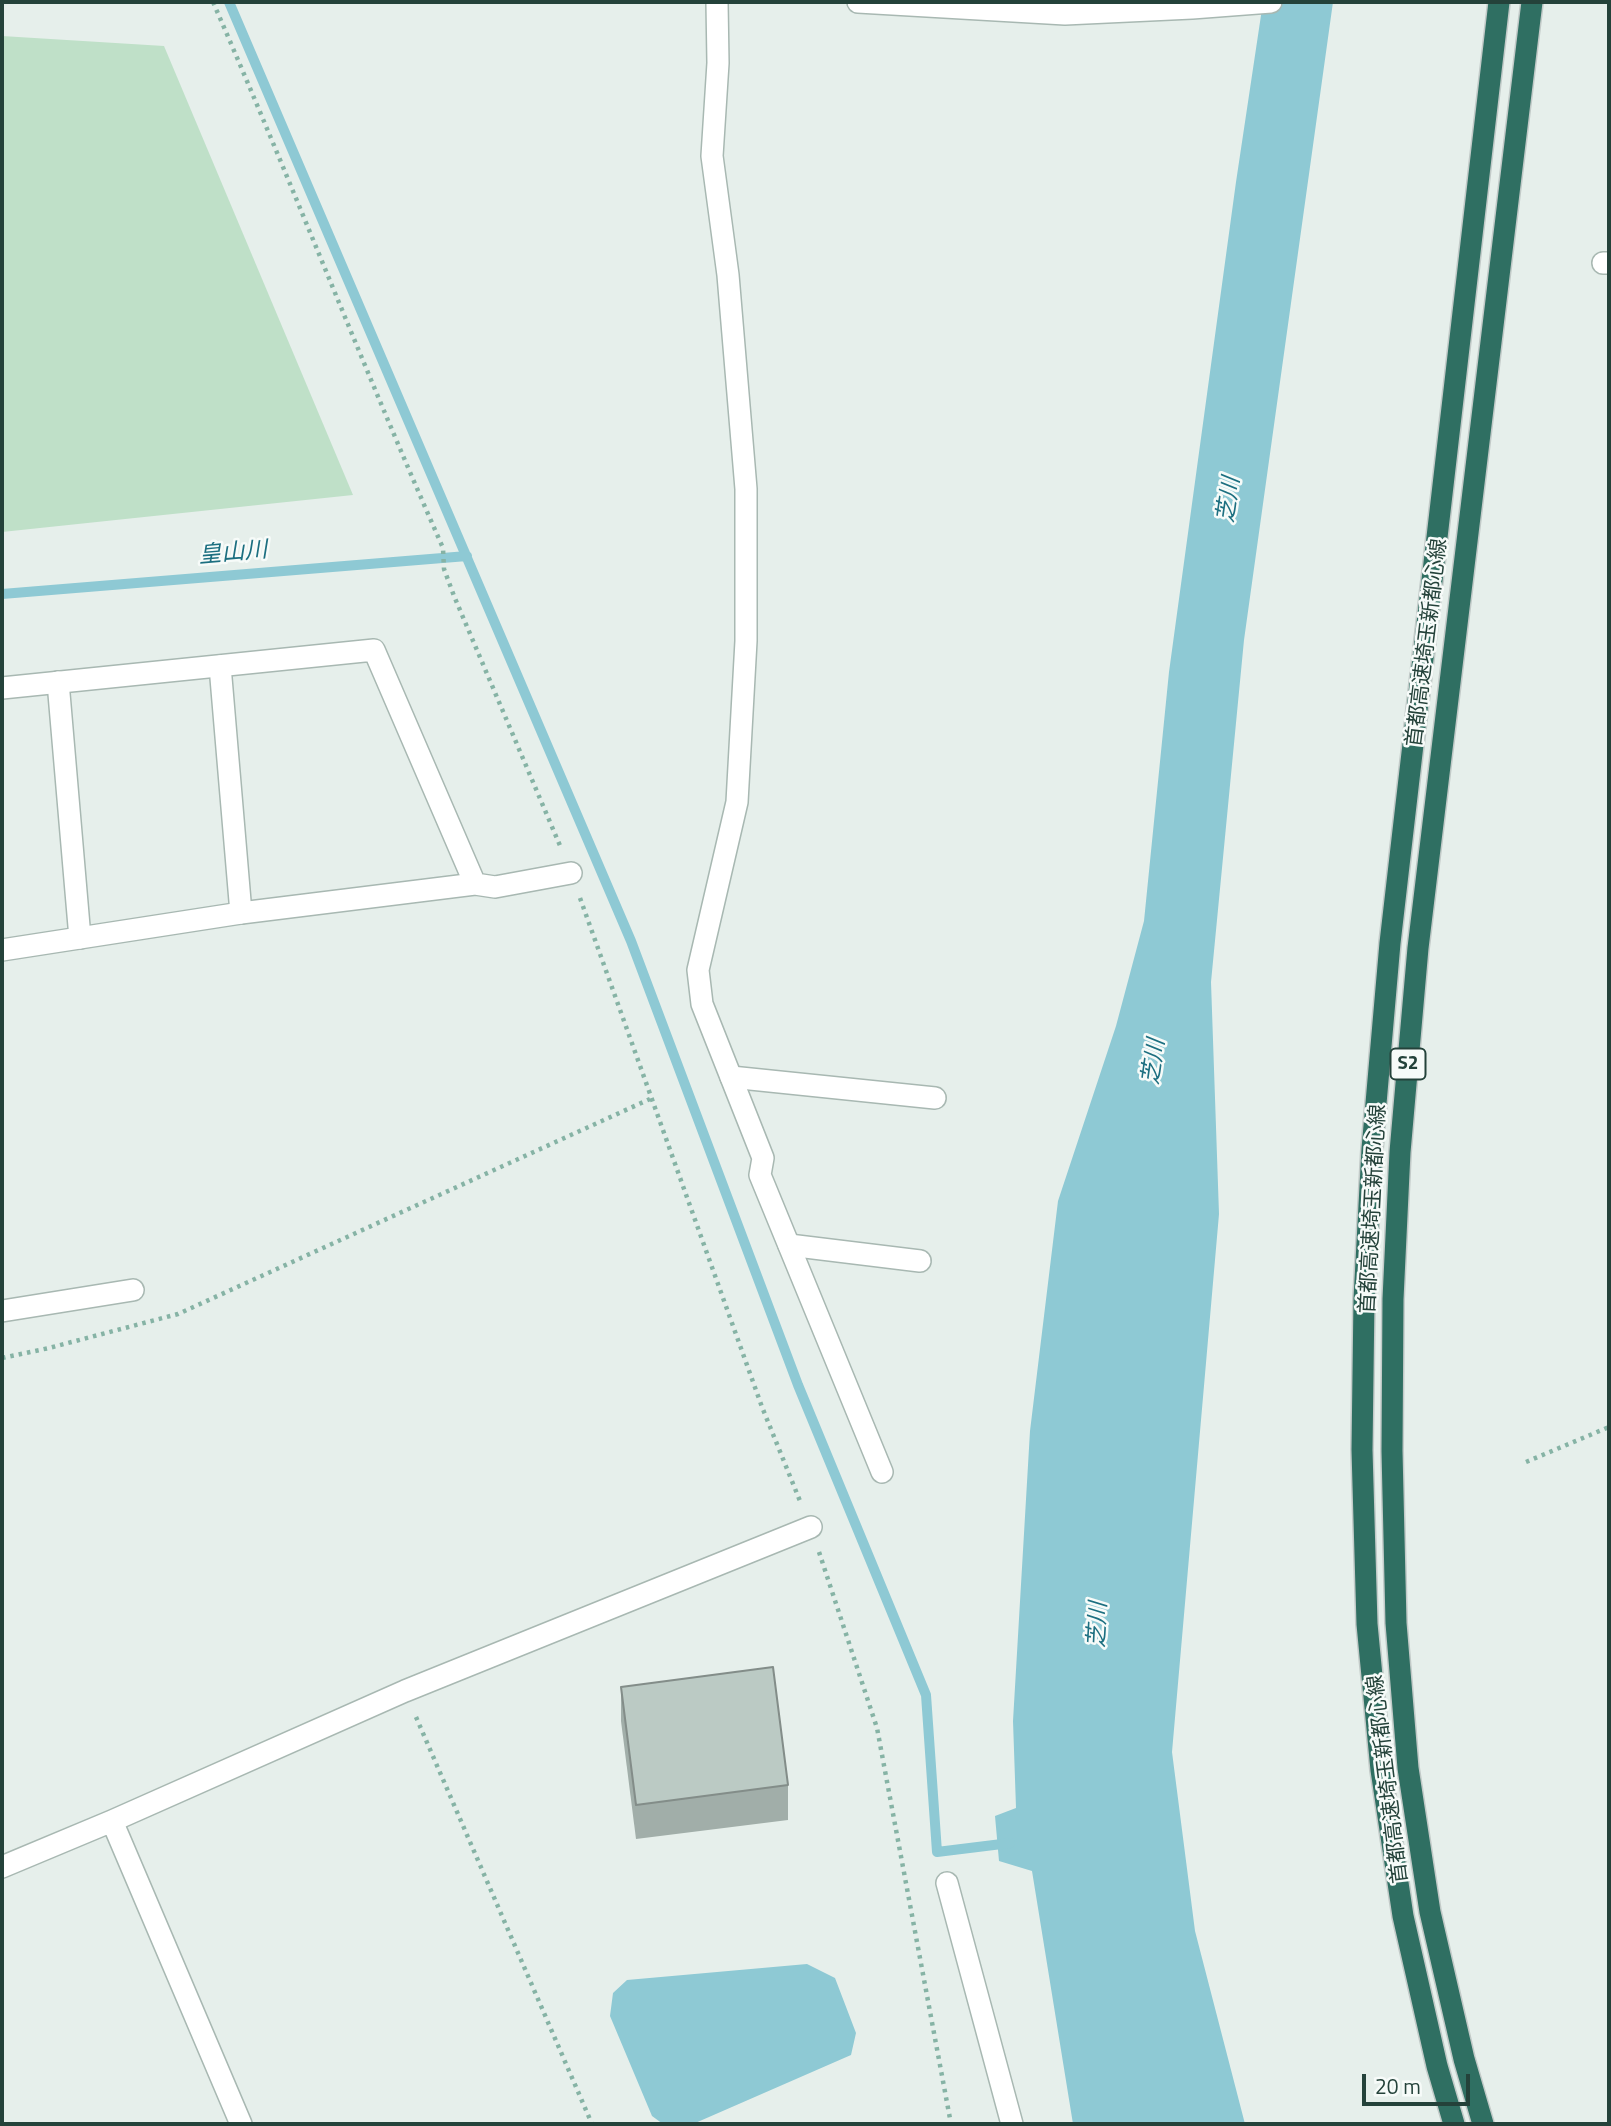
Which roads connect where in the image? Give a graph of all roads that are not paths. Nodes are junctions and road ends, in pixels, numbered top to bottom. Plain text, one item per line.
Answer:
1 (717, 2) edge
2 (858, 2) edge
3 (1271, 2) edge
4 (1499, 2) edge
5 (1532, 2) edge
6 (915, 3) edge
7 (220, 666) junction
8 (58, 682) junction
9 (2, 688) edge
10 (571, 873) road end
11 (475, 884) junction
12 (241, 913) junction
13 (80, 938) junction
14 (2, 950) edge
15 (731, 1077) junction
16 (935, 1098) dead end
17 (789, 1245) junction
18 (920, 1261) dead end
19 (133, 1290) dead end
20 (2, 1311) edge
21 (882, 1472) dead end
22 (811, 1527) road end
23 (112, 1821) junction
24 (2, 1867) edge
25 (947, 1883) dead end
26 (241, 2124) edge
27 (1012, 2124) edge
28 (1454, 2124) edge
29 (1483, 2124) edge

1 - 15 street
2 - 6 street
3 - 6 street
4 - 28 highway, 首都高速埼玉新都心線 / S2
5 - 29 highway, 首都高速埼玉新都心線 / S2
7 - 8 street
7 - 11 street
7 - 12 street
8 - 9 street
8 - 13 street
10 - 11 street
11 - 12 street
12 - 13 street
13 - 14 street
15 - 16 street
15 - 17 street
17 - 18 street
17 - 21 street
19 - 20 street
22 - 23 street
23 - 24 street
23 - 26 street
25 - 27 street

